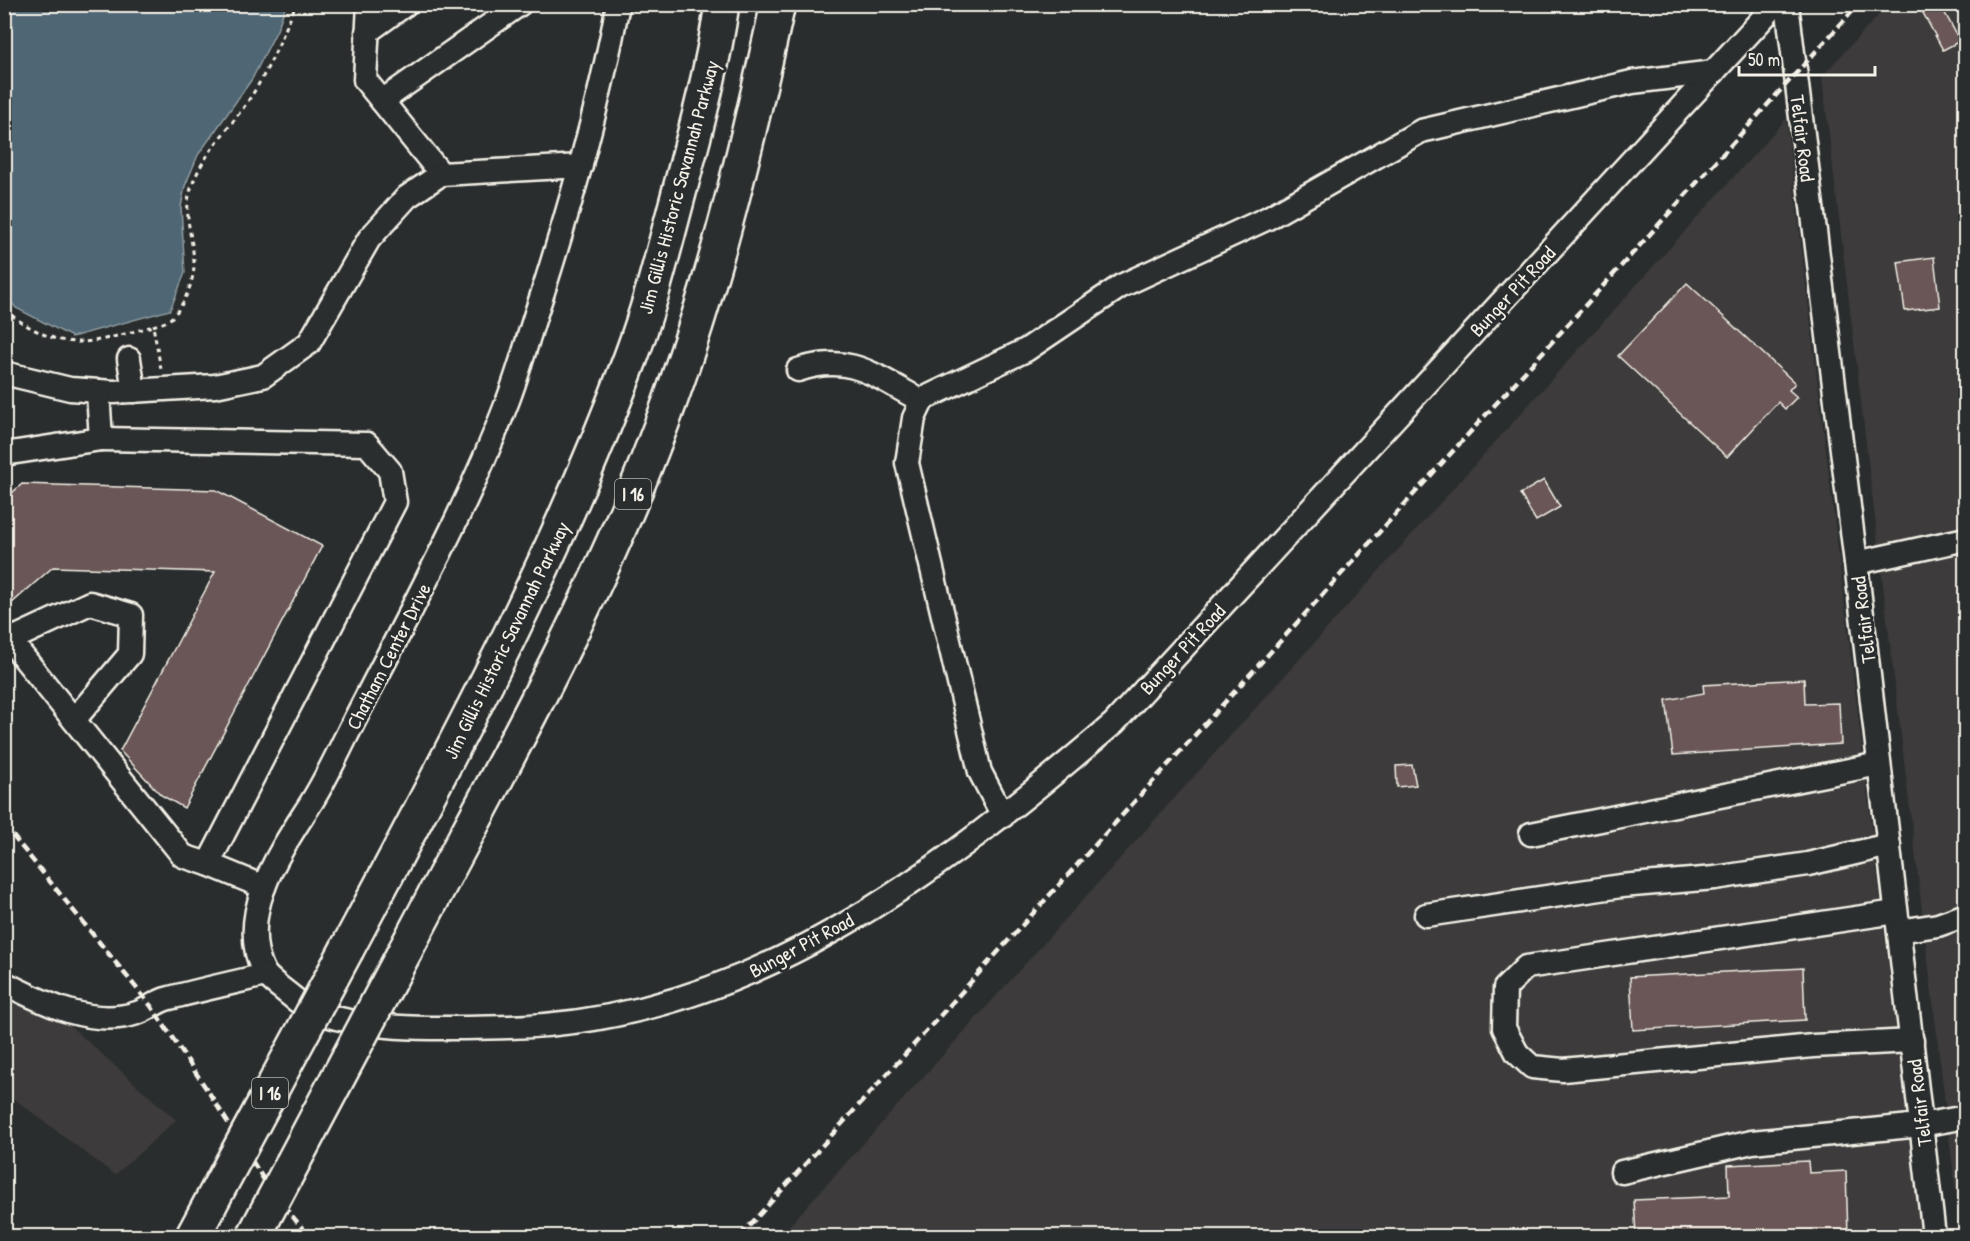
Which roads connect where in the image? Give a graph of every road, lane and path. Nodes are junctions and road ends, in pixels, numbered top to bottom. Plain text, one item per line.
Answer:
1 (296, 4) edge
2 (369, 4) edge
3 (406, 4) edge
4 (520, 4) edge
5 (618, 4) edge
6 (722, 4) edge
7 (778, 4) edge
8 (1776, 4) edge
9 (1786, 4) edge
10 (367, 32) junction
11 (1714, 72) junction
12 (381, 101) junction
13 (581, 166) junction
14 (441, 174) junction
15 (4, 310) edge
16 (153, 326) junction
17 (798, 370) dead end
18 (4, 373) edge
19 (131, 375) junction
20 (98, 392) junction
21 (922, 400) junction
22 (101, 439) junction
23 (4, 454) edge
24 (1965, 539) edge
25 (1856, 563) junction
26 (7, 636) edge
27 (74, 720) junction
28 (1879, 764) junction
29 (1003, 816) junction
30 (1531, 834) dead end
31 (1889, 845) junction
32 (208, 864) junction
33 (264, 887) junction
34 (1426, 915) dead end
35 (1965, 915) edge
36 (1898, 921) junction
37 (265, 975) junction
38 (4, 983) edge
39 (1912, 1041) junction
40 (1965, 1117) edge
41 (1922, 1125) junction
42 (1622, 1172) dead end
43 (193, 1236) edge
44 (254, 1236) edge
45 (1934, 1236) edge

1 - 16 path
2 - 10 street
3 - 10 street
4 - 12 street
5 - 13 street, Chatham Center Drive
6 - 43 highway, Jim Gillis Historic Savannah Parkway / I 16, bridge
7 - 44 highway, I 16, bridge
8 - 11 street, Bunger Pit Road
9 - 25 street, Telfair Road
10 - 12 street
11 - 21 street
11 - 29 street, Bunger Pit Road
12 - 14 street
13 - 14 street
13 - 33 street, Chatham Center Drive
14 - 19 street
15 - 16 path
16 - 19 path
17 - 21 street
18 - 20 street
19 - 20 street
20 - 22 street
21 - 29 street
22 - 23 street
22 - 32 street
24 - 25 street
25 - 28 street, Telfair Road
26 - 27 street
26 - 27 street
27 - 32 street
28 - 30 street
28 - 31 street, Telfair Road
29 - 37 street, Bunger Pit Road
31 - 34 street
31 - 36 street, Telfair Road
32 - 33 street
33 - 37 street, Chatham Center Drive
35 - 36 street
36 - 39 street, Telfair Road
36 - 39 street
37 - 38 street
39 - 41 street, Telfair Road
40 - 41 street
41 - 42 street
41 - 45 street, Telfair Road

